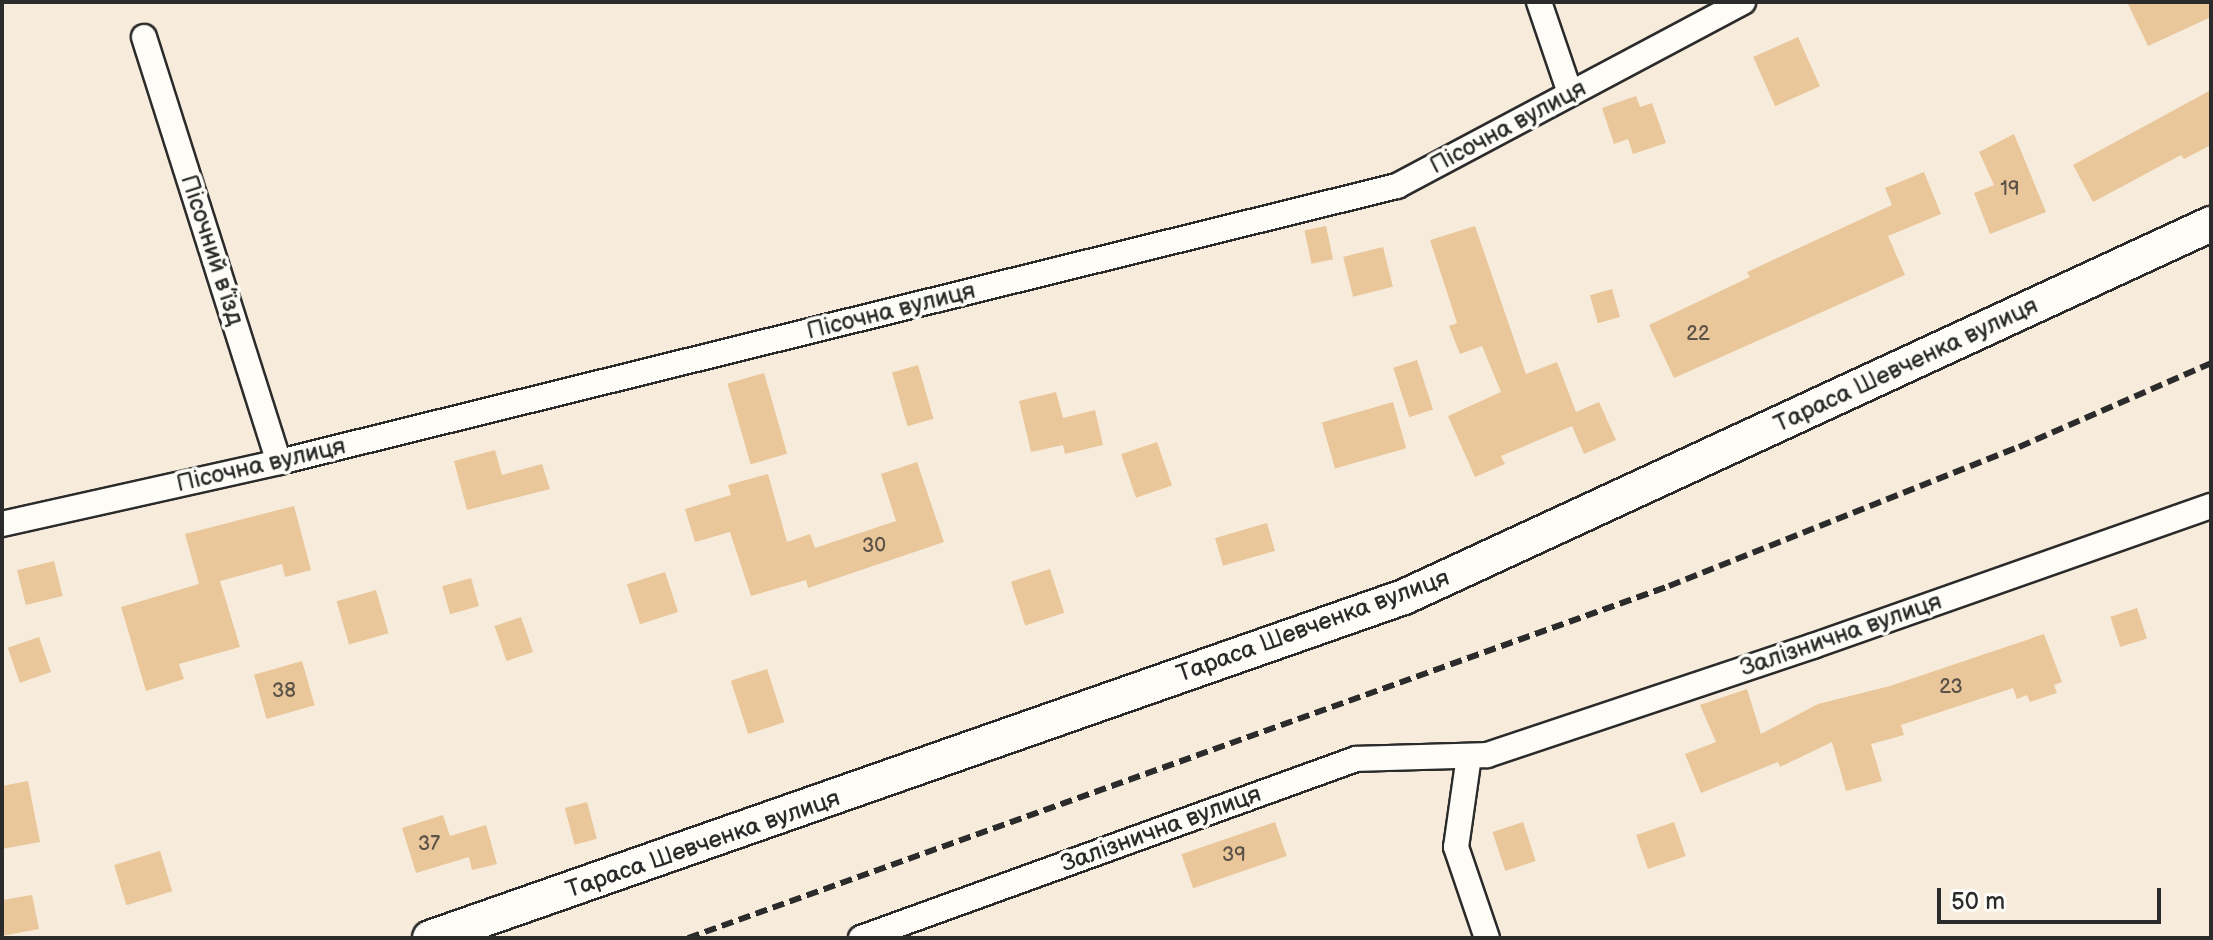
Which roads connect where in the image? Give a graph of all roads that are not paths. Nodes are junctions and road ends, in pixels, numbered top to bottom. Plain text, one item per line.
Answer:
1 (1539, 2) edge
2 (1743, 2) edge
3 (144, 37) dead end
4 (1570, 93) junction
5 (2211, 224) edge
6 (279, 462) junction
7 (2211, 506) edge
8 (2, 524) edge
9 (1469, 756) junction
10 (430, 938) edge
11 (861, 938) edge
12 (1487, 938) edge

1 - 4 street
2 - 4 street, Пісочна вулиця
3 - 6 street, Пісочний в’їзд
4 - 6 street, Пісочна вулиця
5 - 10 street, Тараса Шевченка вулиця
6 - 8 street, Пісочна вулиця
7 - 9 street, Залізнична вулиця
9 - 11 street, Залізнична вулиця
9 - 12 street

